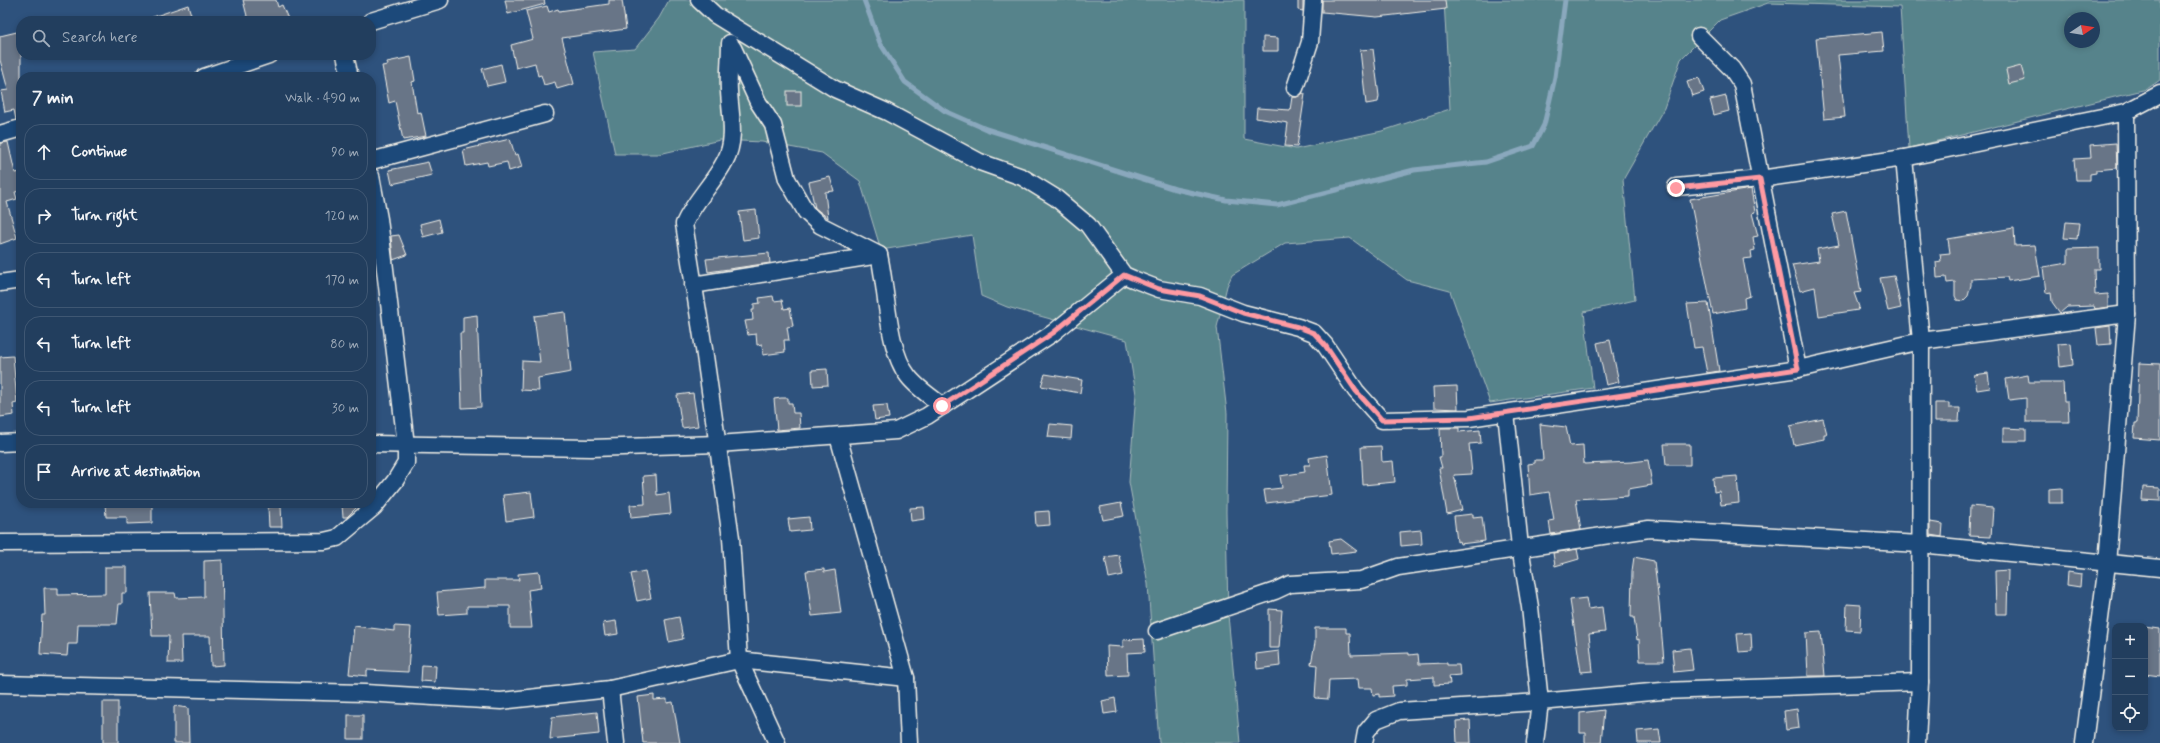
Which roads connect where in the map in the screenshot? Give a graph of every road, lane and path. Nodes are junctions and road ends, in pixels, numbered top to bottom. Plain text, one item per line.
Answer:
1 (440, 0) edge
2 (699, 0) edge
3 (1313, 0) edge
4 (425, 11) dead end
5 (715, 15) junction
6 (376, 21) edge
7 (376, 22) edge
8 (1699, 36) dead end
9 (730, 43) junction
10 (254, 60) edge
11 (346, 60) edge
12 (219, 72) edge
13 (349, 72) edge
14 (1295, 88) dead end
15 (2160, 94) edge
16 (2126, 112) junction
17 (545, 114) dead end
18 (16, 129) edge
19 (0, 134) edge
20 (1904, 158) junction
21 (376, 160) edge
22 (1760, 179) junction
23 (1676, 188) dead end
24 (376, 226) edge
25 (879, 255) junction
26 (1124, 275) junction
27 (16, 281) edge
28 (0, 284) edge
29 (693, 285) junction
30 (2127, 314) junction
31 (1921, 341) junction
32 (1798, 369) junction
33 (942, 406) junction
34 (1506, 412) junction
35 (838, 436) junction
36 (16, 442) edge
37 (0, 443) edge
38 (376, 444) edge
39 (718, 444) junction
40 (406, 445) junction
41 (376, 504) edge
42 (372, 508) edge
43 (0, 543) edge
44 (1920, 544) junction
45 (1520, 547) junction
46 (2107, 564) junction
47 (2160, 568) edge
48 (1157, 631) dead end
49 (739, 660) junction
50 (906, 678) junction
51 (1920, 682) junction
52 (0, 684) edge
53 (610, 689) junction
54 (1540, 702) junction
55 (616, 743) edge
56 (777, 743) edge
57 (909, 743) edge
58 (1364, 743) edge
59 (1535, 743) edge
60 (1917, 743) edge
61 (2084, 743) edge

1 - 6 street
2 - 5 street
3 - 14 street
4 - 7 street
5 - 9 street
5 - 26 street
8 - 22 street
9 - 25 street
9 - 29 street
10 - 12 street
11 - 13 street
15 - 16 street
16 - 20 street
16 - 30 street
17 - 21 street
18 - 19 street
20 - 22 street
20 - 31 street
22 - 23 street
22 - 32 street
24 - 40 street
25 - 29 street
25 - 33 street
26 - 33 street
26 - 34 street
27 - 28 street
29 - 39 street
30 - 31 street
30 - 46 street
31 - 32 street
31 - 44 street
32 - 34 street
33 - 35 street
34 - 45 street
35 - 39 street
35 - 50 street
36 - 37 street
38 - 40 street
39 - 40 street
39 - 49 street
40 - 41 street
42 - 43 street
44 - 45 street
44 - 46 street
44 - 51 street
45 - 48 street
45 - 54 street
46 - 47 street
46 - 61 street
49 - 50 street
49 - 53 street
49 - 56 street
50 - 57 street
51 - 54 street
51 - 60 street
52 - 53 street
53 - 55 street
54 - 58 street
54 - 59 street

